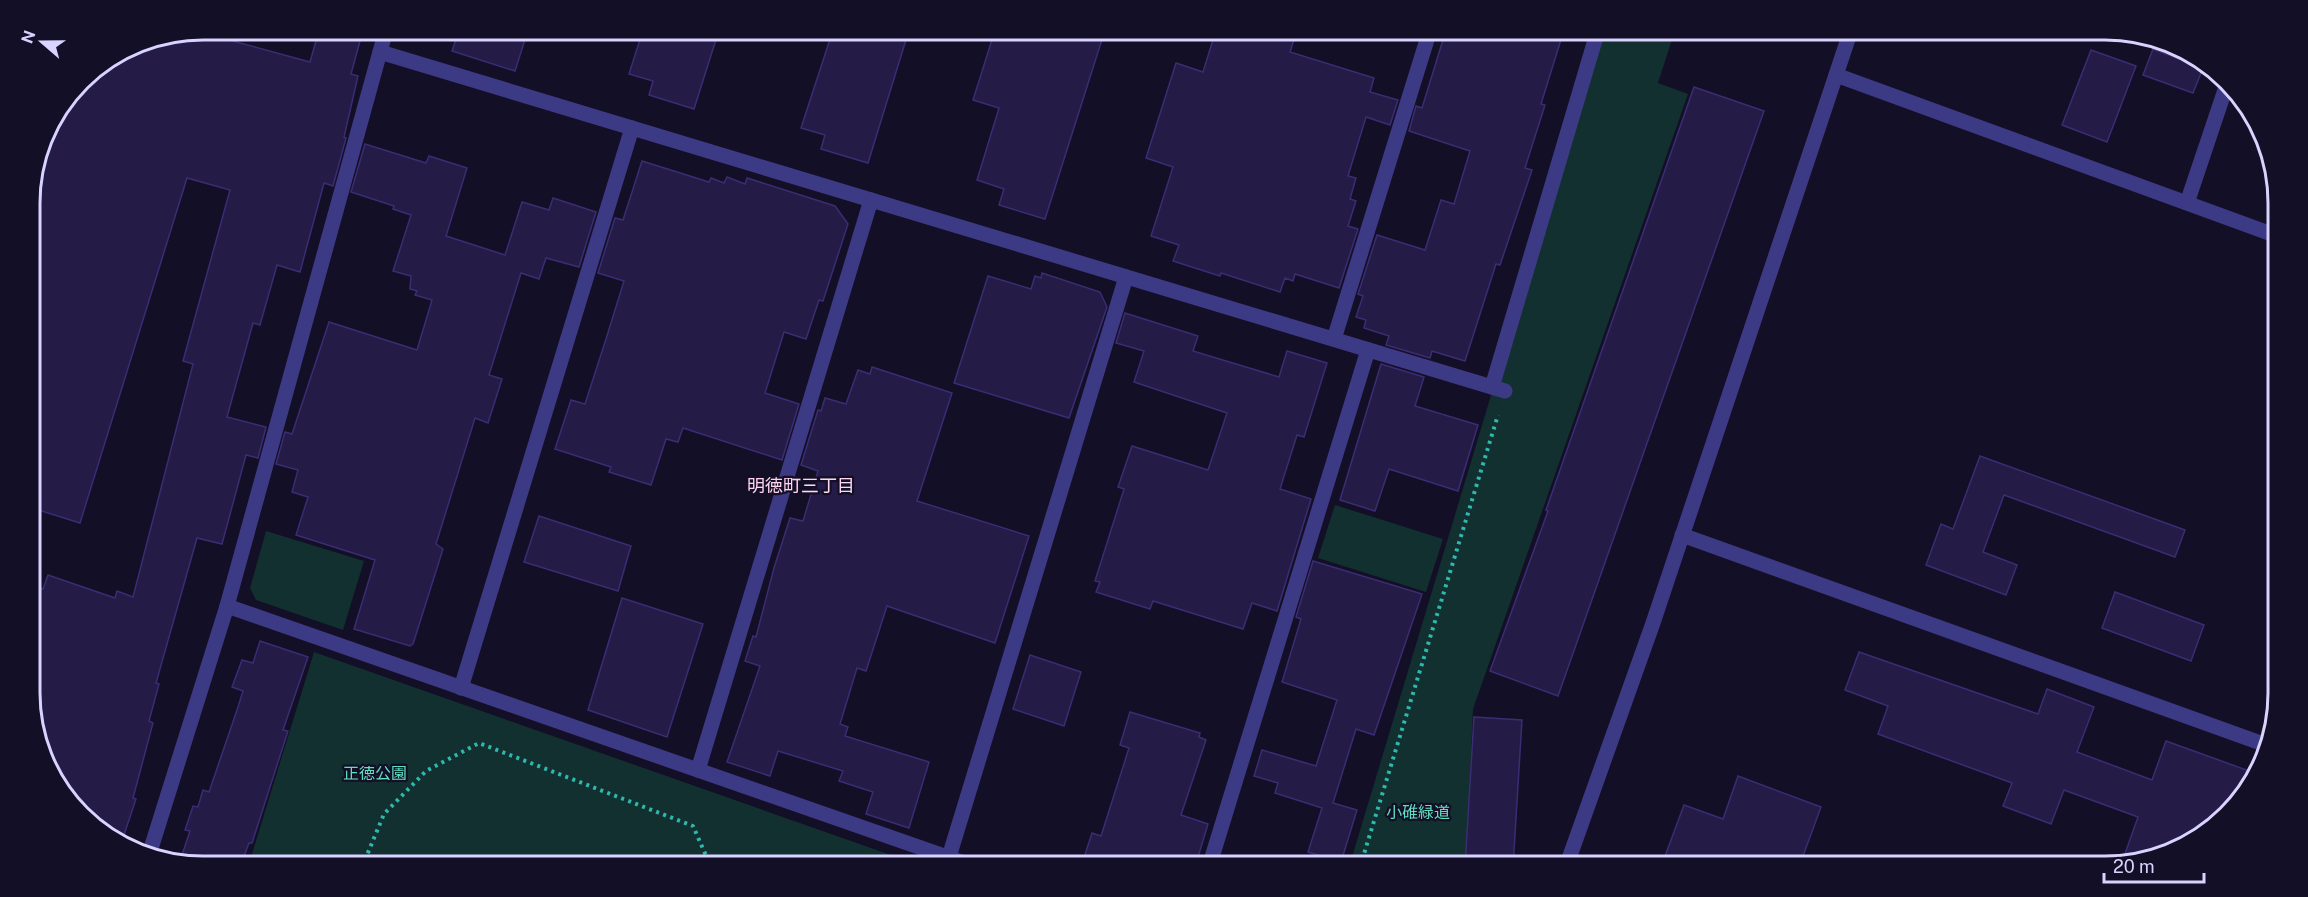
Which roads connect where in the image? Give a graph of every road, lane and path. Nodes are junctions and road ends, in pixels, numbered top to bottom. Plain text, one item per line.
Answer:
1 (1427, 40) edge
2 (1595, 40) edge
3 (1848, 40) edge
4 (383, 41) edge
5 (380, 52) junction
6 (1836, 75) junction
7 (2224, 93) edge
8 (632, 128) junction
9 (871, 200) junction
10 (2187, 203) junction
11 (2268, 233) edge
12 (1126, 277) junction
13 (1334, 339) junction
14 (1368, 350) junction
15 (1499, 389) junction
16 (1682, 536) junction
17 (227, 606) junction
18 (461, 688) junction
19 (2260, 743) edge
20 (698, 770) junction
21 (151, 848) edge
22 (367, 856) edge
23 (706, 856) edge
24 (946, 856) edge
25 (949, 856) edge
26 (1212, 856) edge
27 (1363, 856) edge
28 (1570, 856) edge

1 - 13 street
2 - 15 street
3 - 6 street
4 - 5 street
5 - 8 street
5 - 17 street
6 - 10 street
6 - 16 street
7 - 10 street
8 - 9 street
8 - 18 street
9 - 12 street
9 - 20 street
10 - 11 street
12 - 13 street
12 - 25 street
13 - 14 street
14 - 15 street
14 - 26 street
15 - 27 path
16 - 19 street
16 - 28 street
17 - 18 street
17 - 21 street
18 - 20 street
20 - 24 street
22 - 23 path

